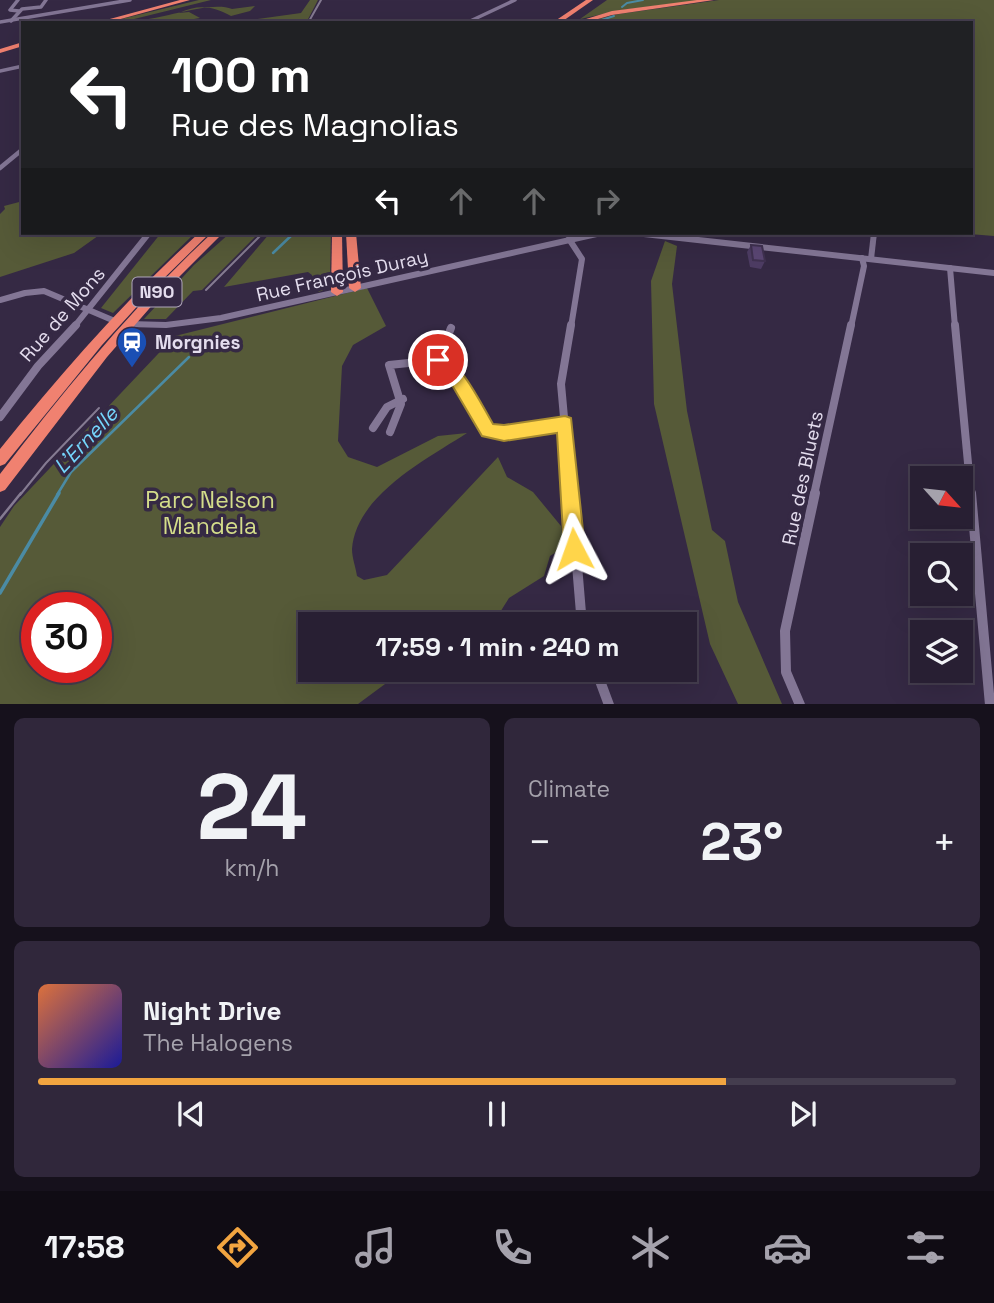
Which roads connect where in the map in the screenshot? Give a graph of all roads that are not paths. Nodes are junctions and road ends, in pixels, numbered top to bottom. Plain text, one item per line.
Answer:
1 (18, 0) edge
2 (46, 0) edge
3 (130, 0) edge
4 (174, 0) edge
5 (187, 0) edge
6 (515, 0) edge
7 (574, 0) edge
8 (590, 0) edge
9 (601, 0) edge
10 (711, 0) edge
11 (19, 11) junction
12 (11, 21) junction
13 (94, 21) edge
14 (106, 21) edge
15 (470, 21) edge
16 (556, 21) edge
17 (557, 21) edge
18 (571, 21) edge
19 (583, 21) edge
20 (0, 22) edge
21 (21, 43) edge
22 (0, 49) edge
23 (21, 66) edge
24 (0, 71) edge
25 (21, 151) edge
26 (0, 168) edge
27 (148, 235) edge
28 (203, 235) edge
29 (216, 235) edge
30 (337, 235) edge
31 (351, 235) edge
32 (580, 235) edge
33 (653, 235) edge
34 (873, 235) edge
35 (569, 239) junction
36 (866, 259) junction
37 (950, 268) junction
38 (994, 273) edge
39 (355, 288) junction
40 (337, 292) junction
41 (0, 300) edge
42 (92, 313) junction
43 (451, 328) dead end
44 (438, 360) junction
45 (403, 399) junction
46 (0, 417) edge
47 (565, 424) junction
48 (373, 428) dead end
49 (390, 432) dead end
50 (0, 460) edge
51 (0, 485) edge
52 (581, 612) edge
53 (600, 682) edge
54 (609, 704) edge
55 (800, 704) edge
56 (990, 704) edge

1 - 11 street
2 - 11 street
3 - 12 street
4 - 13 highway
5 - 14 highway
6 - 15 street
7 - 16 highway
8 - 17 highway
9 - 18 highway
10 - 19 highway
11 - 12 street
12 - 20 street
21 - 22 highway
23 - 24 street
25 - 26 street
27 - 42 street, Rue de Mons
28 - 50 highway, N90
29 - 51 highway, N90
30 - 40 highway
31 - 39 highway
32 - 35 street, Rue François Duray
33 - 36 street
34 - 36 street, Rue des Bluets
35 - 39 street, Rue François Duray
35 - 47 street
36 - 37 street
36 - 55 street, Rue des Bluets
37 - 38 street
37 - 56 street
39 - 40 street, Rue François Duray
40 - 42 street, Rue François Duray
41 - 42 street, Rue François Duray
42 - 46 street, Rue de Mons
43 - 44 street
44 - 45 street
44 - 47 street
45 - 48 street
45 - 49 street
47 - 52 street
53 - 54 street

